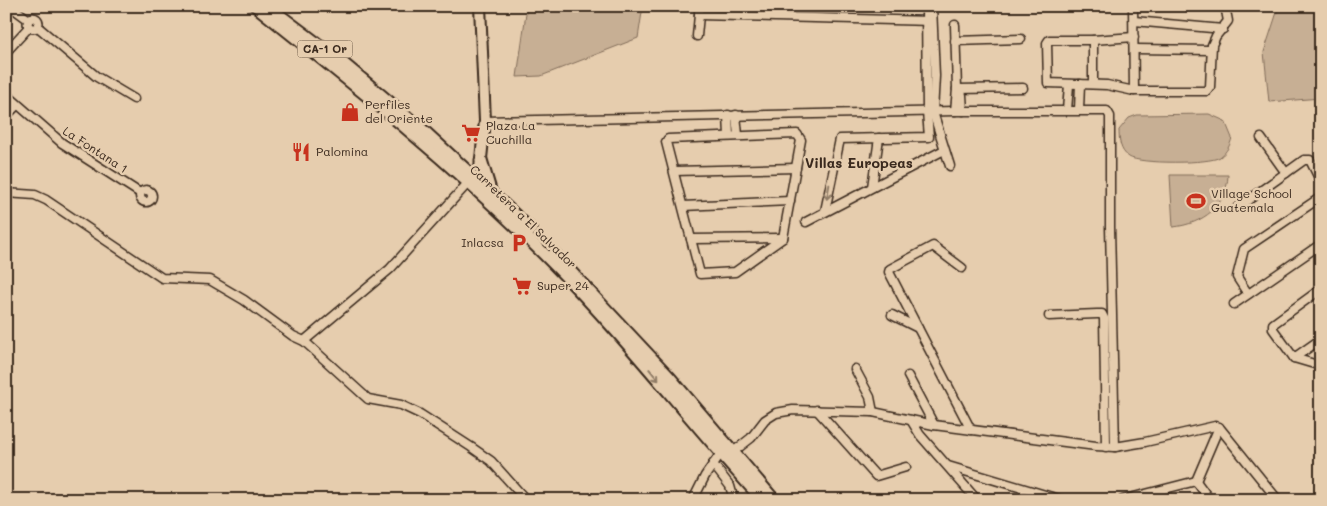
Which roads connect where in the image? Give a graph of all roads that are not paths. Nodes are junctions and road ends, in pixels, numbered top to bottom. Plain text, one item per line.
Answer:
1 (10, 6) edge
2 (256, 6) edge
3 (267, 6) edge
4 (480, 6) edge
5 (700, 6) edge
6 (926, 6) edge
7 (932, 6) edge
8 (1133, 6) edge
9 (1225, 6) edge
10 (700, 15) junction
11 (929, 21) junction
12 (1134, 21) junction
13 (32, 25) junction
14 (955, 25) dead end
15 (1223, 29) junction
16 (697, 36) dead end
17 (1134, 37) junction
18 (1021, 39) dead end
19 (1093, 40) junction
20 (956, 41) junction
21 (1134, 48) junction
22 (1211, 50) junction
23 (6, 52) edge
24 (341, 76) junction
25 (1069, 84) junction
26 (1080, 84) junction
27 (1093, 84) junction
28 (1023, 88) dead end
29 (957, 89) junction
30 (1134, 91) junction
31 (6, 94) edge
32 (380, 95) junction
33 (134, 98) dead end
34 (17, 105) junction
35 (1067, 110) junction
36 (1079, 110) junction
37 (959, 111) junction
38 (930, 112) junction
39 (728, 115) junction
40 (736, 115) junction
41 (6, 116) edge
42 (485, 121) junction
43 (933, 129) junction
44 (738, 135) junction
45 (729, 136) junction
46 (879, 138) junction
47 (1261, 138) dead end
48 (944, 150) junction
49 (481, 162) junction
50 (950, 166) dead end
51 (796, 168) junction
52 (674, 171) junction
53 (1286, 173) junction
54 (472, 178) junction
55 (1321, 182) edge
56 (872, 187) junction
57 (490, 190) junction
58 (6, 193) edge
59 (140, 193) dead end
60 (1321, 197) edge
61 (790, 201) junction
62 (683, 206) junction
63 (1237, 208) dead end
64 (825, 211) junction
65 (806, 222) dead end
66 (783, 238) junction
67 (691, 239) junction
68 (1321, 244) edge
69 (962, 268) dead end
70 (1321, 289) edge
71 (1248, 294) junction
72 (1234, 304) dead end
73 (892, 315) dead end
74 (1049, 316) dead end
75 (918, 328) junction
76 (1321, 339) edge
77 (304, 341) junction
78 (1294, 358) junction
79 (1321, 366) edge
80 (855, 369) dead end
81 (908, 376) dead end
82 (677, 403) junction
83 (817, 410) junction
84 (873, 412) junction
85 (911, 420) junction
86 (934, 425) junction
87 (1219, 427) junction
88 (971, 430) junction
89 (718, 434) junction
90 (1106, 447) junction
91 (1115, 447) junction
92 (733, 452) junction
93 (721, 453) junction
94 (713, 464) junction
95 (948, 466) junction
96 (906, 467) dead end
97 (1196, 481) junction
98 (526, 500) edge
99 (692, 500) edge
100 (734, 500) edge
101 (763, 500) edge
102 (774, 500) edge
103 (977, 500) edge
104 (1062, 500) edge
105 (1122, 500) edge
106 (1210, 500) edge
107 (1278, 500) edge

1 - 13 street
2 - 24 highway, Carretera a El Salvador / CA-1 Or
3 - 32 highway, Carretera a El Salvador / CA-1 Or
4 - 42 main road
5 - 10 street
6 - 11 street
7 - 11 street
8 - 12 street
9 - 15 street
10 - 11 street
10 - 16 street
11 - 38 street
12 - 15 street
12 - 17 street
13 - 23 street
13 - 33 street
14 - 20 street
15 - 22 street
17 - 19 street
17 - 21 street
18 - 20 street
19 - 25 street
19 - 27 street
20 - 29 street
21 - 22 street
21 - 30 street
22 - 30 street
24 - 32 highway
24 - 54 highway, Carretera a El Salvador / CA-1 Or
25 - 26 street
25 - 35 street
26 - 27 street
26 - 36 street
27 - 30 street
28 - 29 street
29 - 37 street
31 - 34 street, La Fontana 1
32 - 54 highway, Carretera a El Salvador / CA-1 Or
34 - 41 street
34 - 59 street, La Fontana 1
35 - 36 street
35 - 37 street
36 - 91 street
37 - 38 street
38 - 40 street
38 - 43 street
39 - 40 street
39 - 42 street
39 - 45 street
40 - 44 street
42 - 49 main road
43 - 46 street
43 - 48 street
44 - 45 street
44 - 51 street
45 - 52 street
46 - 56 street
46 -> 64 street
47 - 53 street
48 - 50 street
48 - 56 street
49 - 54 highway
49 - 57 highway
51 - 52 street
51 - 61 street
52 - 62 street
53 - 55 street
53 - 63 street
54 - 57 highway, Carretera a El Salvador / CA-1 Or
54 - 77 street
54 -> 82 highway, Carretera a El Salvador / CA-1 Or
56 - 64 street
57 - 89 highway, Carretera a El Salvador / CA-1 Or
58 - 77 street
60 - 71 street
61 - 62 street
61 - 66 street
62 - 67 street
64 - 65 street
66 - 67 street
66 - 67 street
68 - 71 street
69 - 75 street
70 - 78 street
71 - 72 street
73 - 75 street
74 - 90 street
75 - 88 street
76 - 78 street
77 - 98 street
78 - 79 street
80 - 84 street
81 - 86 street
82 - 89 highway
82 - 93 highway, Carretera a El Salvador / CA-1 Or
83 - 84 street
83 - 92 street
83 - 96 street
84 - 85 street
85 - 86 street
85 - 95 street
86 - 88 street
87 - 91 street
87 - 97 street
87 - 107 street
88 - 90 street
89 - 92 highway, Carretera a El Salvador / CA-1 Or
90 - 91 street
92 - 102 highway, Carretera a El Salvador / CA-1 Or
93 - 94 street
93 - 101 highway, Carretera a El Salvador / CA-1 Or
94 - 99 street
94 - 100 street
95 - 103 street
95 - 104 street
97 - 105 street
97 - 106 street

